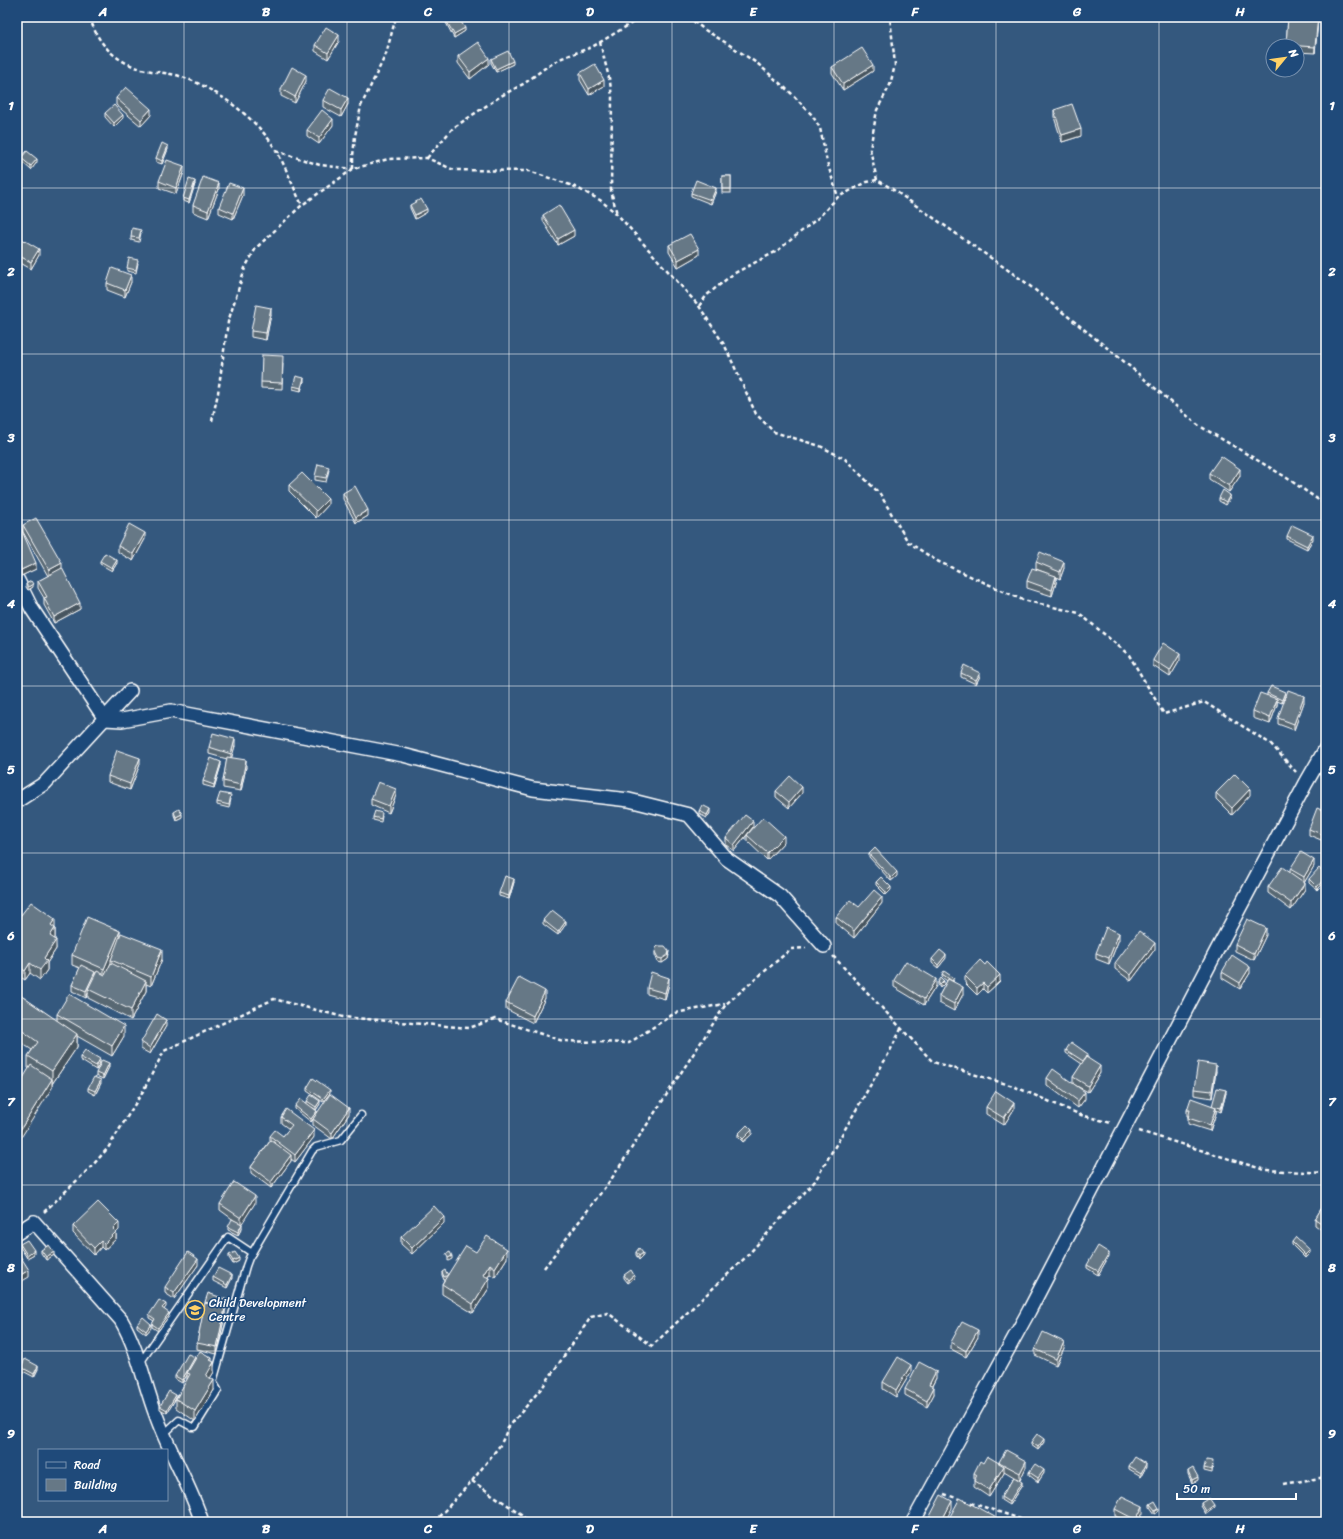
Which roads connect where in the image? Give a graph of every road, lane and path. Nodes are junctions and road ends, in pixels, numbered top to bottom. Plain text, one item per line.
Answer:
1 (90, 17) edge
2 (396, 17) edge
3 (642, 17) edge
4 (688, 17) edge
5 (890, 17) edge
6 (600, 42) junction
7 (276, 151) junction
8 (427, 158) junction
9 (353, 170) junction
10 (877, 180) junction
11 (838, 197) junction
12 (302, 205) junction
13 (617, 214) junction
14 (699, 306) junction
15 (212, 421) dead end
16 (1326, 505) edge
17 (17, 579) edge
18 (130, 691) dead end
19 (104, 719) junction
20 (1326, 748) edge
21 (1306, 783) junction
22 (17, 801) edge
23 (824, 946) junction
24 (726, 1004) junction
25 (901, 1029) junction
26 (361, 1116) dead end
27 (1126, 1127) junction
28 (1326, 1173) edge
29 (34, 1222) junction
30 (17, 1233) edge
31 (252, 1253) junction
32 (544, 1268) dead end
33 (139, 1364) junction
34 (164, 1434) junction
35 (1326, 1477) edge
36 (472, 1481) junction
37 (1284, 1484) dead end
38 (930, 1489) junction
39 (202, 1522) edge
40 (434, 1522) edge
41 (528, 1522) edge
42 (913, 1522) edge
43 (1030, 1522) edge

1 - 7 path
2 - 9 path
3 - 6 path
4 - 11 path
5 - 10 path
6 - 8 path
6 - 13 path
7 - 9 path
7 - 12 path
8 - 9 path
8 - 13 path
9 - 12 path
10 - 11 path
10 - 16 path
11 - 14 path
12 - 15 path
13 - 14 path
14 - 21 path
17 - 19 street
18 - 19 street
19 - 22 street
19 - 23 street
20 - 21 street
21 - 27 street
23 - 24 path
23 - 25 path
24 - 29 path
24 - 32 path
25 - 27 path
25 - 36 path
26 - 31 lane
27 - 28 path
27 - 38 street
29 - 30 street
29 - 33 street
31 - 33 lane
31 - 34 lane
33 - 34 street
34 - 39 street
35 - 37 path
36 - 40 path
36 - 41 path
38 - 42 street
38 - 43 path

